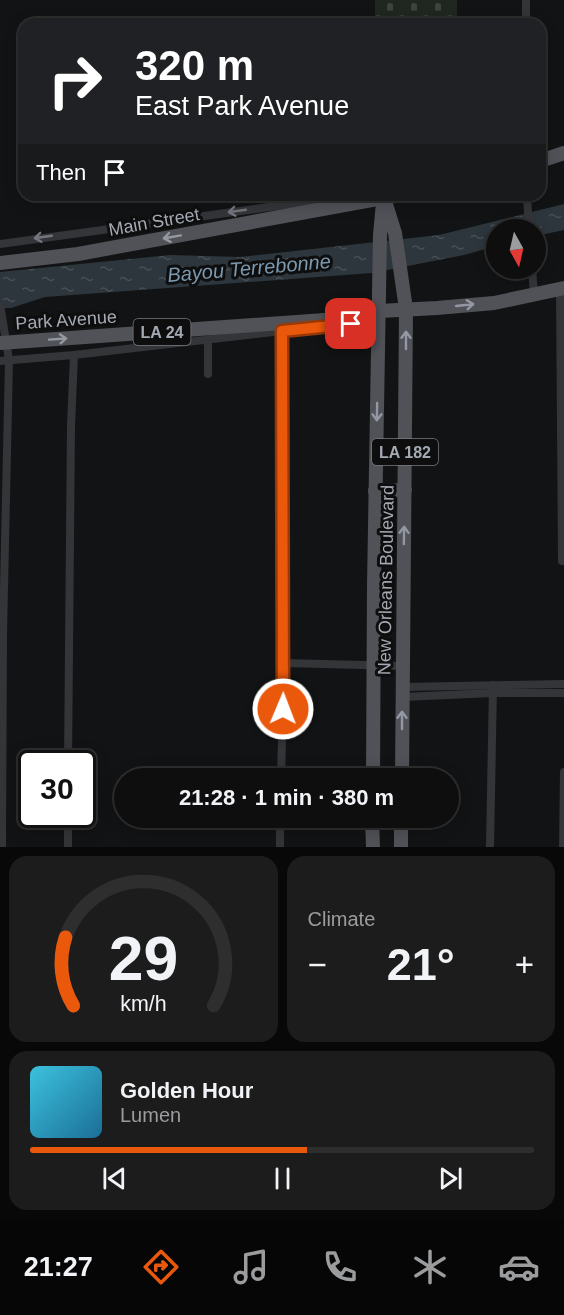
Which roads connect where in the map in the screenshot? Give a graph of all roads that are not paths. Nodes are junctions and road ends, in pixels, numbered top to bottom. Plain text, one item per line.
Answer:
1 (526, 0) edge
2 (526, 18) edge
3 (564, 153) edge
4 (546, 159) edge
5 (313, 201) edge
6 (369, 201) edge
7 (384, 201) edge
8 (385, 201) edge
9 (528, 201) edge
10 (529, 219) edge
11 (0, 244) edge
12 (0, 263) edge
13 (533, 279) edge
14 (562, 289) edge
15 (534, 295) junction
16 (1, 309) edge
17 (406, 309) junction
18 (379, 311) junction
19 (282, 331) junction
20 (208, 340) junction
21 (0, 343) edge
22 (378, 350) junction
23 (74, 355) junction
24 (4, 360) edge
25 (208, 374) dead end
26 (405, 490) junction
27 (375, 491) junction
28 (562, 561) dead end
29 (284, 663) junction
30 (374, 665) junction
31 (402, 666) junction
32 (564, 684) edge
33 (493, 689) junction
34 (402, 692) junction
35 (564, 693) edge
36 (69, 750) edge
37 (281, 768) edge
38 (373, 768) edge
39 (402, 768) edge
40 (564, 772) edge
41 (68, 828) edge
42 (280, 828) edge
43 (372, 828) edge
44 (401, 828) edge
45 (2, 847) edge
46 (68, 847) edge
47 (280, 847) edge
48 (373, 847) edge
49 (401, 847) edge
50 (490, 847) edge
51 (563, 847) edge

1 - 2 street
3 - 4 main road
5 -> 11 street, Main Street
6 -> 12 main road, Main Street
7 - 18 main road, LA 182
8 - 17 main road, LA 182
9 - 10 street
13 - 15 street
14 - 15 main road, Park Avenue / LA 24
14 - 28 street
17 -> 15 main road, Park Avenue / LA 24
16 - 24 street
17 - 18 main road, Park Avenue / LA 24
26 -> 17 main road, New Orleans Boulevard / LA 182
21 -> 18 main road, Park Avenue / LA 24, bridge
18 - 22 main road, New Orleans Boulevard / LA 182
19 - 20 street
19 - 22 street
19 - 29 street
20 - 23 street
20 - 25 street
22 -> 27 main road, New Orleans Boulevard / LA 182
23 - 24 street
23 - 36 street
24 - 45 street
26 - 27 main road
31 -> 26 main road, New Orleans Boulevard / LA 182
27 - 30 main road, New Orleans Boulevard / LA 182
29 - 30 street
29 - 37 street
30 - 31 street
30 - 38 main road, New Orleans Boulevard / LA 182
31 - 34 main road, New Orleans Boulevard / LA 182
32 - 33 street
33 - 34 street
33 - 35 street
33 - 50 street
39 -> 34 main road, New Orleans Boulevard / LA 182
40 - 51 street
41 - 46 street
42 - 47 street
43 - 48 main road
44 - 49 main road

